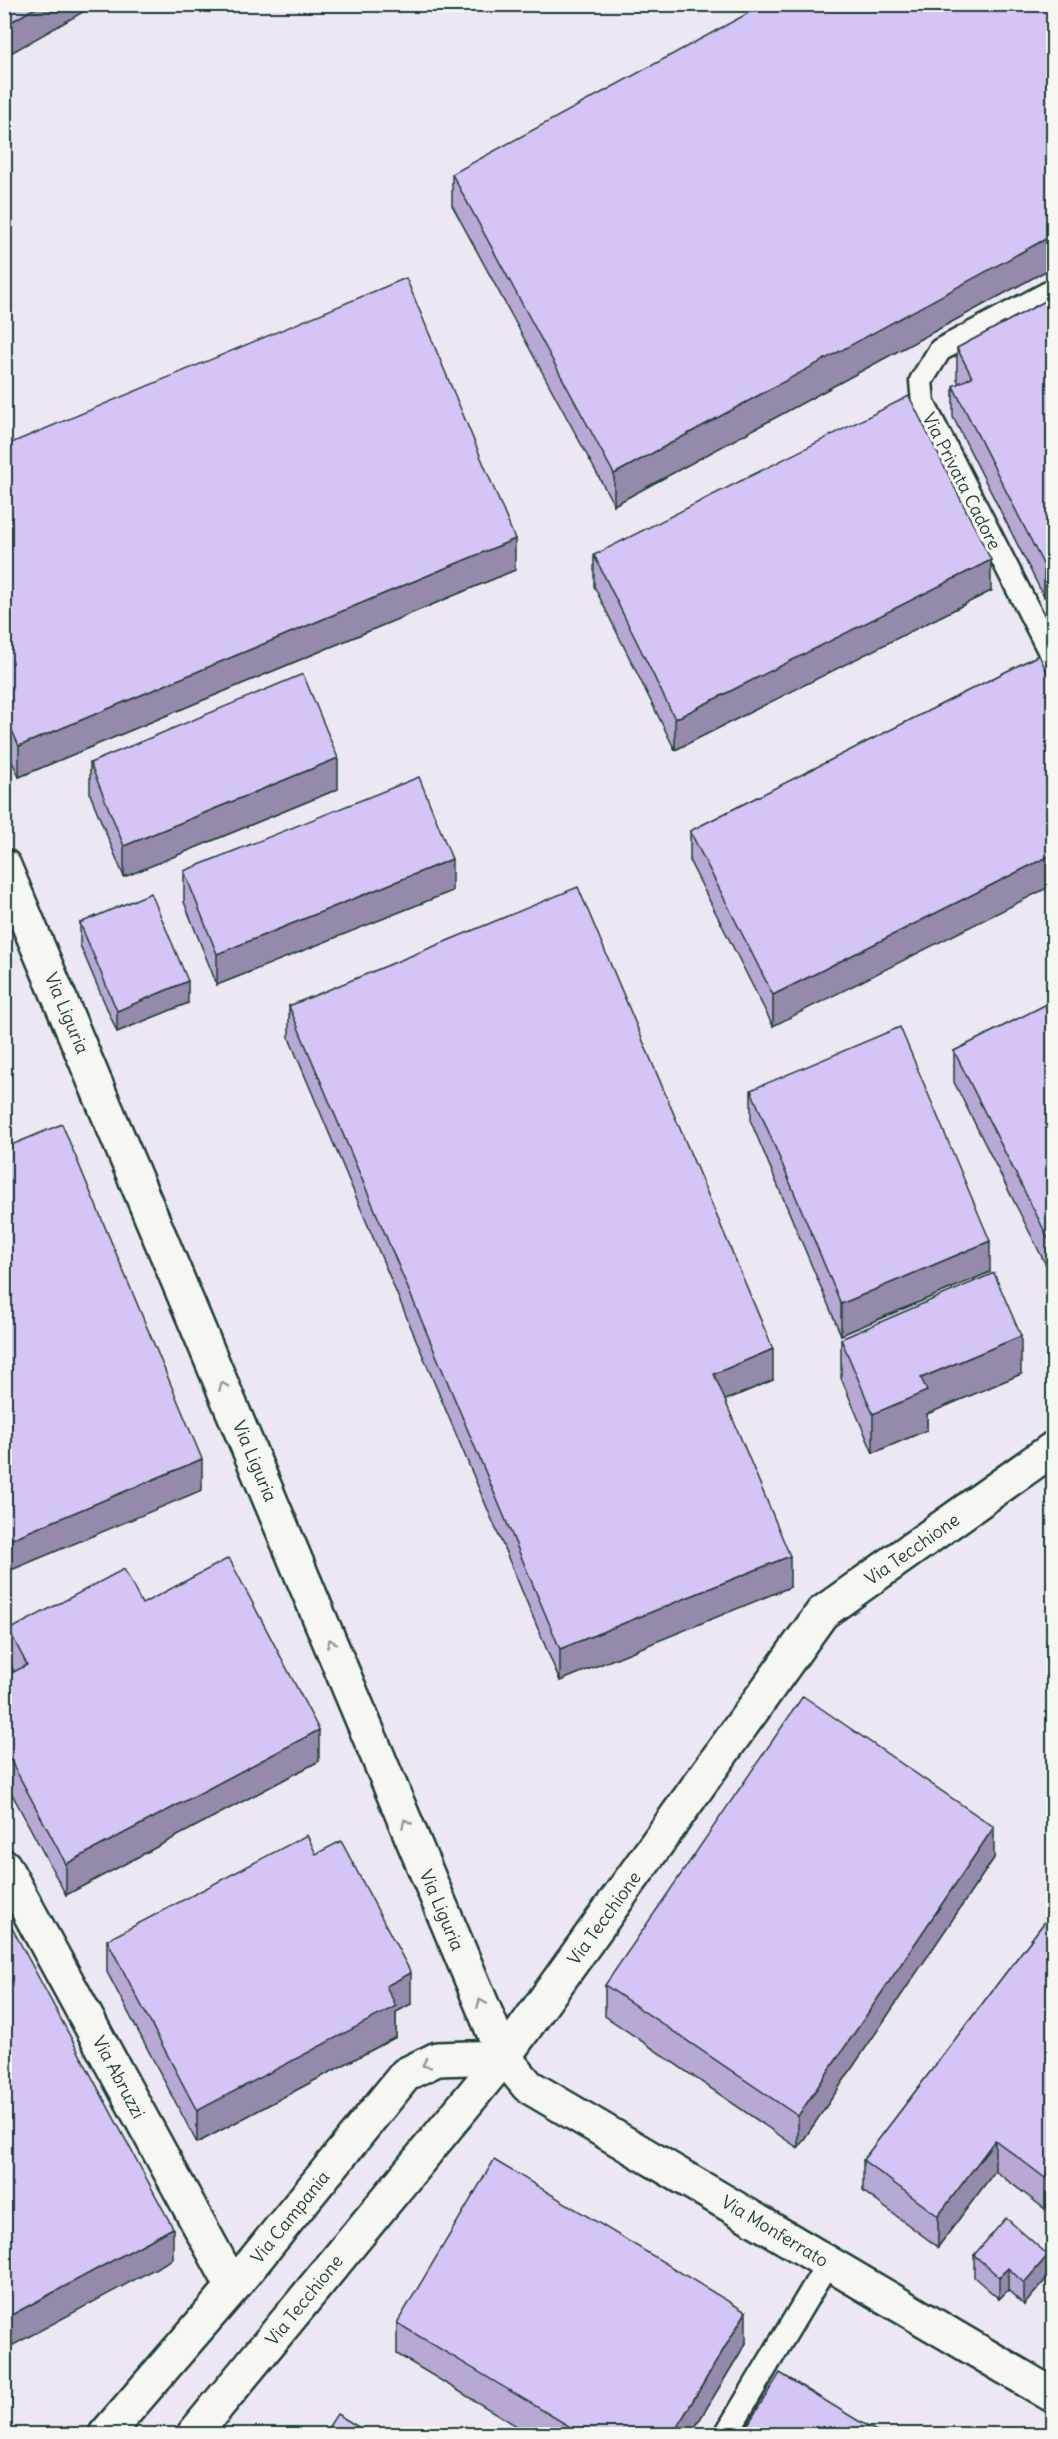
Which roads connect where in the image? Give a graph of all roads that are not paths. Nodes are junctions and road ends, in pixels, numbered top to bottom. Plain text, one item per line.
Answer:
1 (1053, 290) edge
2 (1053, 660) edge
3 (4, 866) edge
4 (1053, 1448) edge
5 (4, 1866) edge
6 (504, 2057) junction
7 (828, 2263) junction
8 (233, 2288) junction
9 (1053, 2396) edge
10 (106, 2434) edge
11 (194, 2434) edge
12 (726, 2434) edge

1 - 2 lane, Via Privata Cadore
6 -> 3 street, Via Liguria
4 - 6 street, Via Tecchione
5 - 8 street, Via Abruzzi
6 - 7 street, Via Monferrato
6 -> 8 street, Via Campania
6 - 11 street, Via Tecchione
7 - 9 street, Via Monferrato
7 - 12 lane
8 - 10 street, Via Campania

